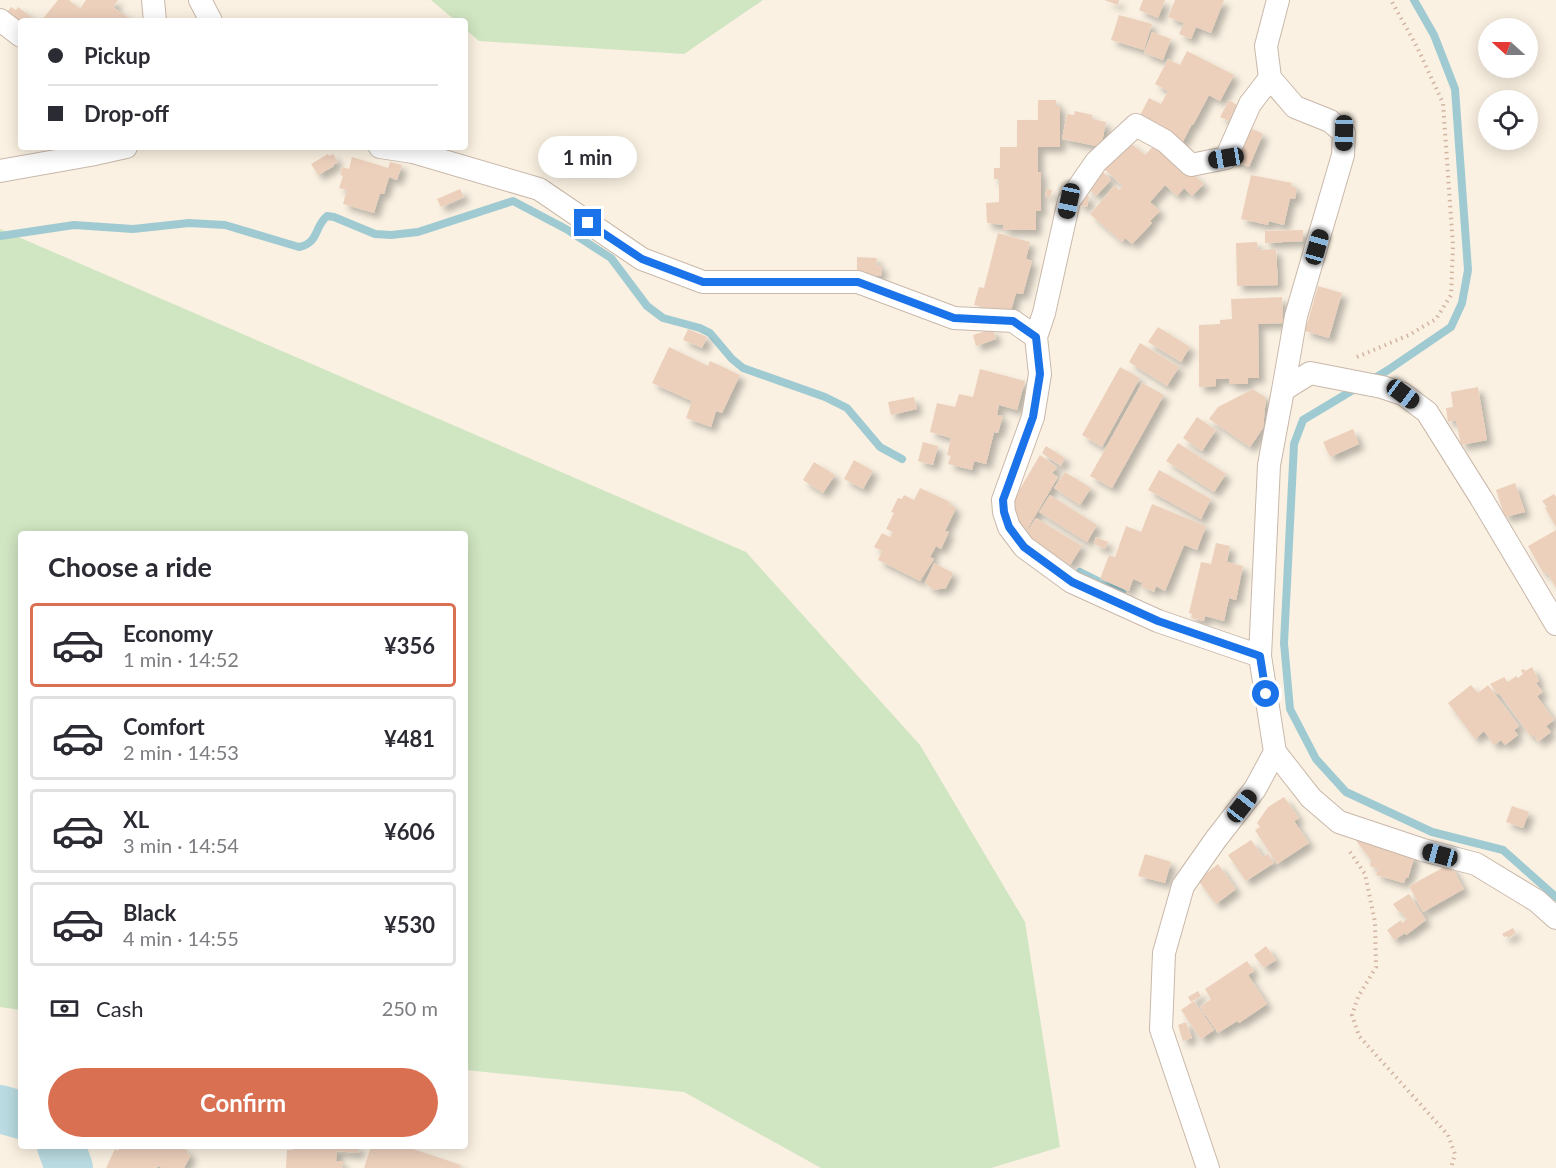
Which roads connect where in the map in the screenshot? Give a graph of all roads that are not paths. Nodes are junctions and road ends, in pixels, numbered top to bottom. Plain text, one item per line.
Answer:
1 (153, 0) edge
2 (201, 0) edge
3 (1278, 0) edge
4 (155, 18) edge
5 (210, 18) edge
6 (0, 20) edge
7 (18, 34) edge
8 (1270, 78) junction
9 (112, 150) edge
10 (400, 150) edge
11 (0, 171) edge
12 (1036, 337) junction
13 (1283, 390) junction
14 (1556, 624) edge
15 (1260, 656) junction
16 (1275, 752) junction
17 (1556, 918) edge
18 (1208, 1168) edge

1 - 4 street
2 - 5 street
3 - 8 street
6 - 7 street
8 - 12 street
8 - 13 street
9 - 11 street
10 - 12 street
12 - 15 street
13 - 14 street
13 - 15 street
15 - 16 street
16 - 17 street
16 - 18 street

